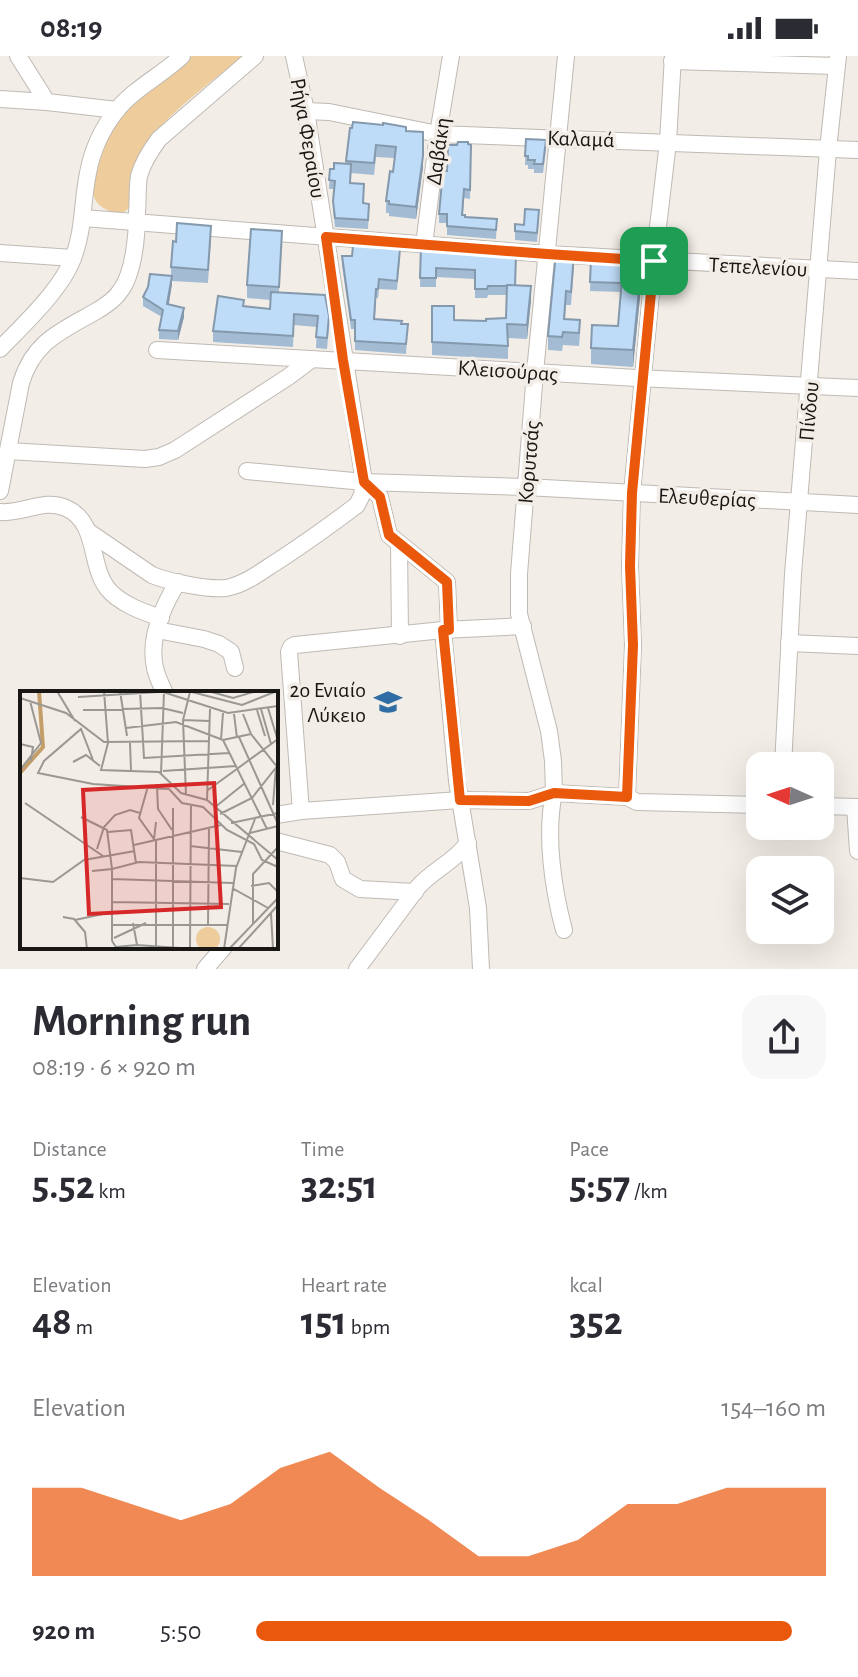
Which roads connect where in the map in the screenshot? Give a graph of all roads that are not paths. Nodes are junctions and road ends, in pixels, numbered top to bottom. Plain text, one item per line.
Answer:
1 (18, 56) edge
2 (182, 56) edge
3 (255, 56) edge
4 (294, 56) edge
5 (451, 56) edge
6 (566, 56) edge
7 (673, 58) edge
8 (837, 61) edge
9 (165, 62) edge
10 (0, 99) edge
11 (47, 102) junction
12 (117, 110) junction
13 (306, 111) junction
14 (438, 134) junction
15 (558, 137) junction
16 (668, 142) junction
17 (828, 150) junction
18 (858, 150) edge
19 (83, 218) junction
20 (137, 223) junction
21 (326, 237) junction
22 (424, 245) junction
23 (0, 253) edge
24 (547, 254) junction
25 (73, 258) junction
26 (654, 261) junction
27 (819, 269) junction
28 (858, 271) edge
29 (0, 349) edge
30 (157, 350) dead end
31 (312, 359) junction
32 (343, 360) junction
33 (535, 372) junction
34 (644, 377) junction
35 (810, 386) junction
36 (858, 388) edge
37 (8, 451) junction
38 (247, 471) dead end
39 (364, 482) junction
40 (526, 487) junction
41 (0, 491) edge
42 (632, 493) junction
43 (800, 502) junction
44 (858, 505) edge
45 (0, 512) edge
46 (89, 532) junction
47 (399, 544) junction
48 (178, 582) junction
49 (159, 624) junction
50 (523, 626) junction
51 (446, 630) junction
52 (400, 636) junction
53 (789, 643) junction
54 (858, 646) edge
55 (235, 668) dead end
56 (164, 691) edge
57 (784, 752) edge
58 (554, 793) junction
59 (460, 800) junction
60 (632, 800) junction
61 (746, 804) edge
62 (834, 806) edge
63 (857, 807) edge
64 (301, 811) junction
65 (278, 815) edge
66 (278, 842) edge
67 (468, 843) junction
68 (858, 851) edge
69 (415, 892) junction
70 (564, 930) dead end
71 (222, 949) edge
72 (205, 969) edge
73 (357, 969) edge
74 (481, 969) edge

1 - 11 street
2 - 9 street
3 - 20 street
4 - 13 street, Ρήγα Φεραίου
5 - 14 street, Δαβάκη
6 - 15 street, Κορυτσάς
7 - 8 street
7 - 16 street
8 - 17 street, Πίνδου
9 - 12 street
10 - 11 street
11 - 12 street
12 - 19 street
13 - 14 street, Καλαμά
13 - 21 street, Ρήγα Φεραίου
14 - 15 street, Καλαμά
14 - 22 street, Δαβάκη
15 - 16 street, Καλαμά
15 - 24 street, Κορυτσάς
16 - 17 street, Καλαμά
16 - 26 street
17 - 18 street, Καλαμά
17 - 27 street, Πίνδου
19 - 20 street, Τεπελενίου
19 - 25 street
20 - 21 street, Τεπελενίου
20 - 37 street
21 - 22 street, Τεπελενίου
21 - 32 street, Ρήγα Φεραίου
22 - 24 street, Τεπελενίου
23 - 25 street
24 - 26 street, Τεπελενίου
24 - 33 street, Κορυτσάς
25 - 29 street
26 - 27 street, Τεπελενίου
26 - 34 street
27 - 28 street, Τεπελενίου
27 - 35 street, Πίνδου
30 - 31 street, Κλεισούρας
31 - 32 street, Κλεισούρας
31 - 37 street
32 - 33 street, Κλεισούρας
32 - 39 street, Ρήγα Φεραίου
33 - 34 street, Κλεισούρας
33 - 40 street, Κορυτσάς
34 - 35 street, Κλεισούρας
34 - 42 street
35 - 36 street, Κλεισούρας
35 - 43 street, Πίνδου
37 - 41 street
38 - 39 street, Ελευθερίας
39 - 40 street, Ελευθερίας
39 - 47 street, Ρήγα Φεραίου
39 - 48 street
40 - 42 street, Ελευθερίας
40 - 50 street, Κορυτσάς
42 - 43 street, Ελευθερίας
42 - 60 street
43 - 44 street, Ελευθερίας
43 - 53 street, Πίνδου
45 - 46 street
46 - 48 street
46 - 49 street
47 - 51 street
47 - 52 street, Ρήγα Φεραίου
48 - 49 street
49 - 55 street
49 - 56 street
50 - 51 street
50 - 58 street, Κορυτσάς
51 - 52 street
51 - 59 street
52 - 64 street
53 - 54 street
53 - 57 street, Πίνδου
58 - 59 street
58 - 60 street
58 - 70 street, Κορυτσάς
59 - 64 street
59 - 67 street
60 - 61 street
62 - 63 street
63 - 68 street
64 - 65 street
66 - 69 street
67 - 69 street
67 - 74 street
69 - 73 street
71 - 72 street

